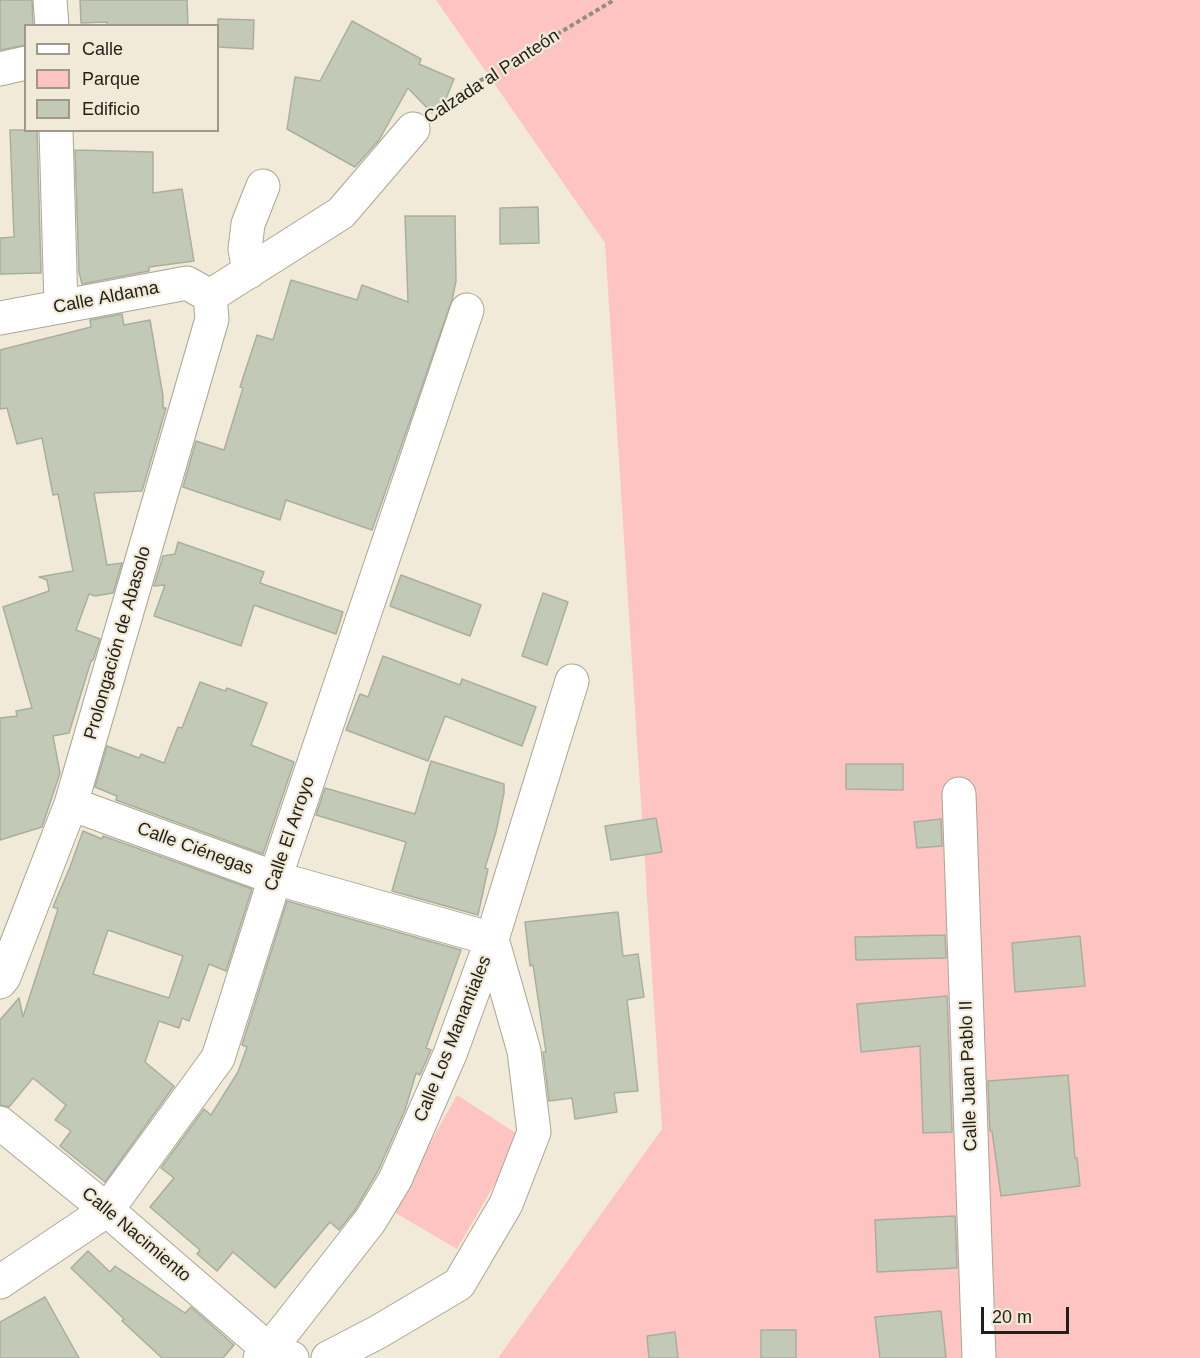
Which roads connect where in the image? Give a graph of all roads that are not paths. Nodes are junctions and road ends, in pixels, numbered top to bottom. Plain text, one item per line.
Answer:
1 (50, 0) edge
2 (52, 24) edge
3 (24, 63) edge
4 (0, 69) edge
5 (413, 129) road end
6 (56, 132) edge
7 (263, 186) dead end
8 (249, 272) junction
9 (210, 296) junction
10 (61, 307) junction
11 (467, 310) dead end
12 (0, 318) edge
13 (572, 681) dead end
14 (959, 794) dead end
15 (71, 804) junction
16 (275, 878) junction
17 (492, 939) junction
18 (0, 982) edge
19 (0, 1123) edge
20 (107, 1210) junction
21 (0, 1282) edge
22 (274, 1355) edge
23 (328, 1358) edge
24 (979, 1358) edge

1 - 2 street
3 - 4 street
5 - 8 street, Calzada al Panteón
6 - 10 street
7 - 8 street
8 - 9 street, Calzada al Panteón
9 - 10 street, Calle Aldama
9 - 15 street, Prolongación de Abasolo
10 - 12 street, Calle Aldama
11 - 16 street, Calle El Arroyo
13 - 17 street, Calle Los Manantiales
14 - 24 street, Calle Juan Pablo II
15 - 16 street, Calle Ciénegas
15 - 18 street, Prolongación de Abasolo
16 - 17 street, Calle Ciénegas
16 - 20 street, Calle El Arroyo
17 - 22 street, Calle Los Manantiales
17 - 23 street
19 - 20 street, Calle Nacimiento
20 - 21 street, Calle El Arroyo
20 - 22 street, Calle Nacimiento

